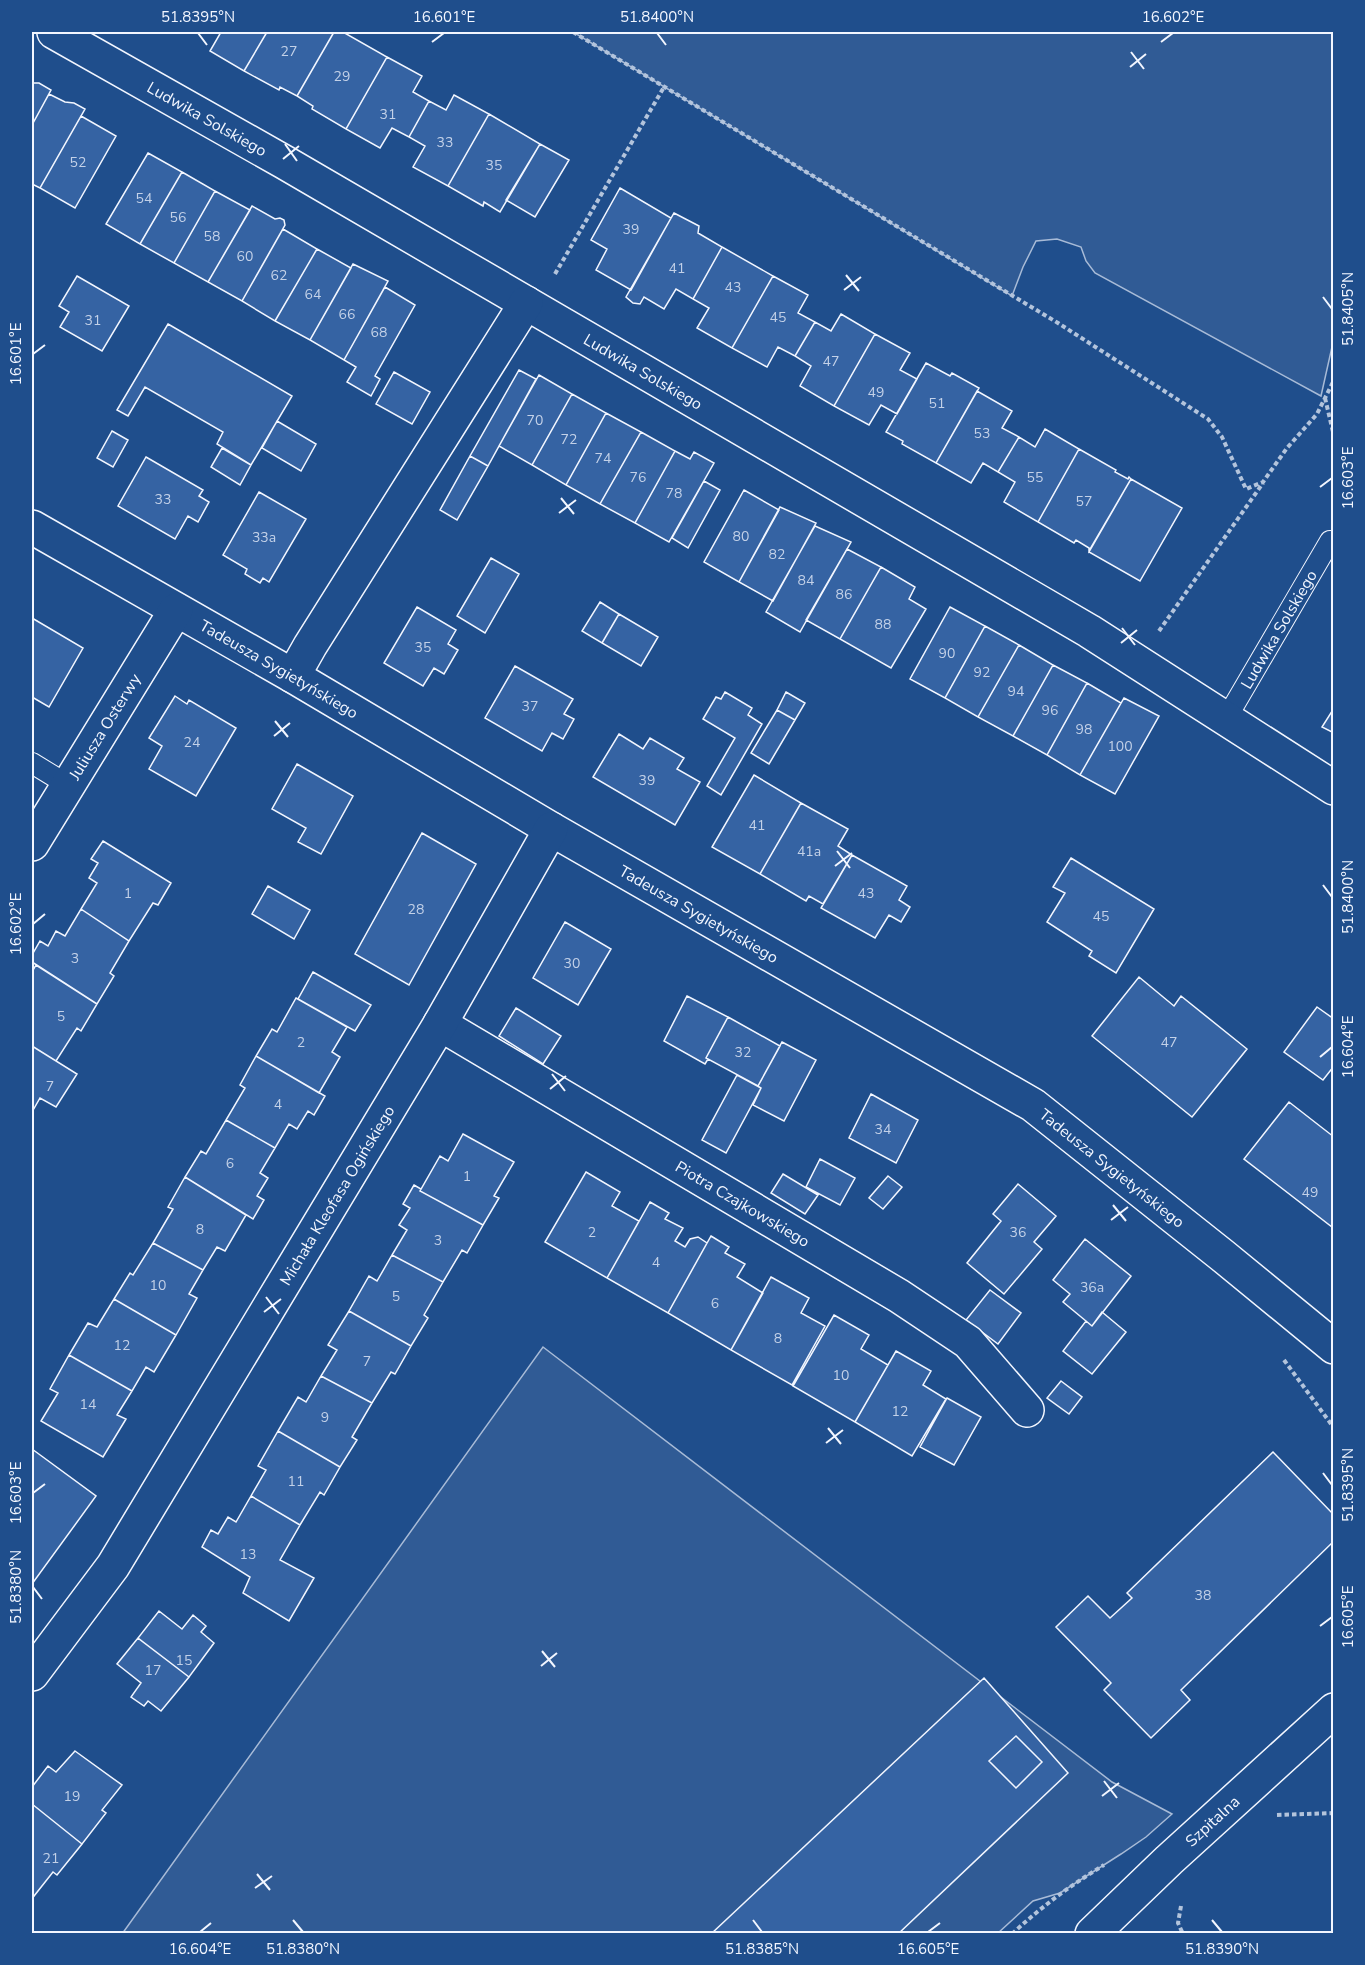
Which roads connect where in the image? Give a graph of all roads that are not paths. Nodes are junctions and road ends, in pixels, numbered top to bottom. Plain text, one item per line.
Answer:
1 (54, 32) edge
2 (531, 306) junction
3 (32, 527) edge
4 (1330, 542) dead end
5 (176, 610) junction
6 (293, 676) junction
7 (1226, 719) junction
8 (32, 763) edge
9 (68, 785) junction
10 (1334, 788) edge
11 (551, 829) junction
12 (32, 844) edge
13 (440, 1024) junction
14 (1334, 1347) edge
15 (1027, 1410) dead end
16 (32, 1674) edge
17 (1334, 1710) edge
18 (1092, 1934) edge

1 - 2 street, Ludwika Solskiego
2 - 6 street
2 - 7 street, Ludwika Solskiego
3 - 5 street, Tadeusza Sygietyńskiego
4 - 7 lane, Ludwika Solskiego
5 - 6 street, Tadeusza Sygietyńskiego
5 - 9 street, Juliusza Osterwy
6 - 11 street, Tadeusza Sygietyńskiego
7 - 10 street, Ludwika Solskiego
8 - 9 lane
9 - 12 street, Juliusza Osterwy
11 - 13 street, Michała Kleofasa Ogińskiego
11 - 14 street, Tadeusza Sygietyńskiego
13 - 15 street, Piotra Czajkowskiego
13 - 16 street, Michała Kleofasa Ogińskiego
17 - 18 street, Szpitalna

